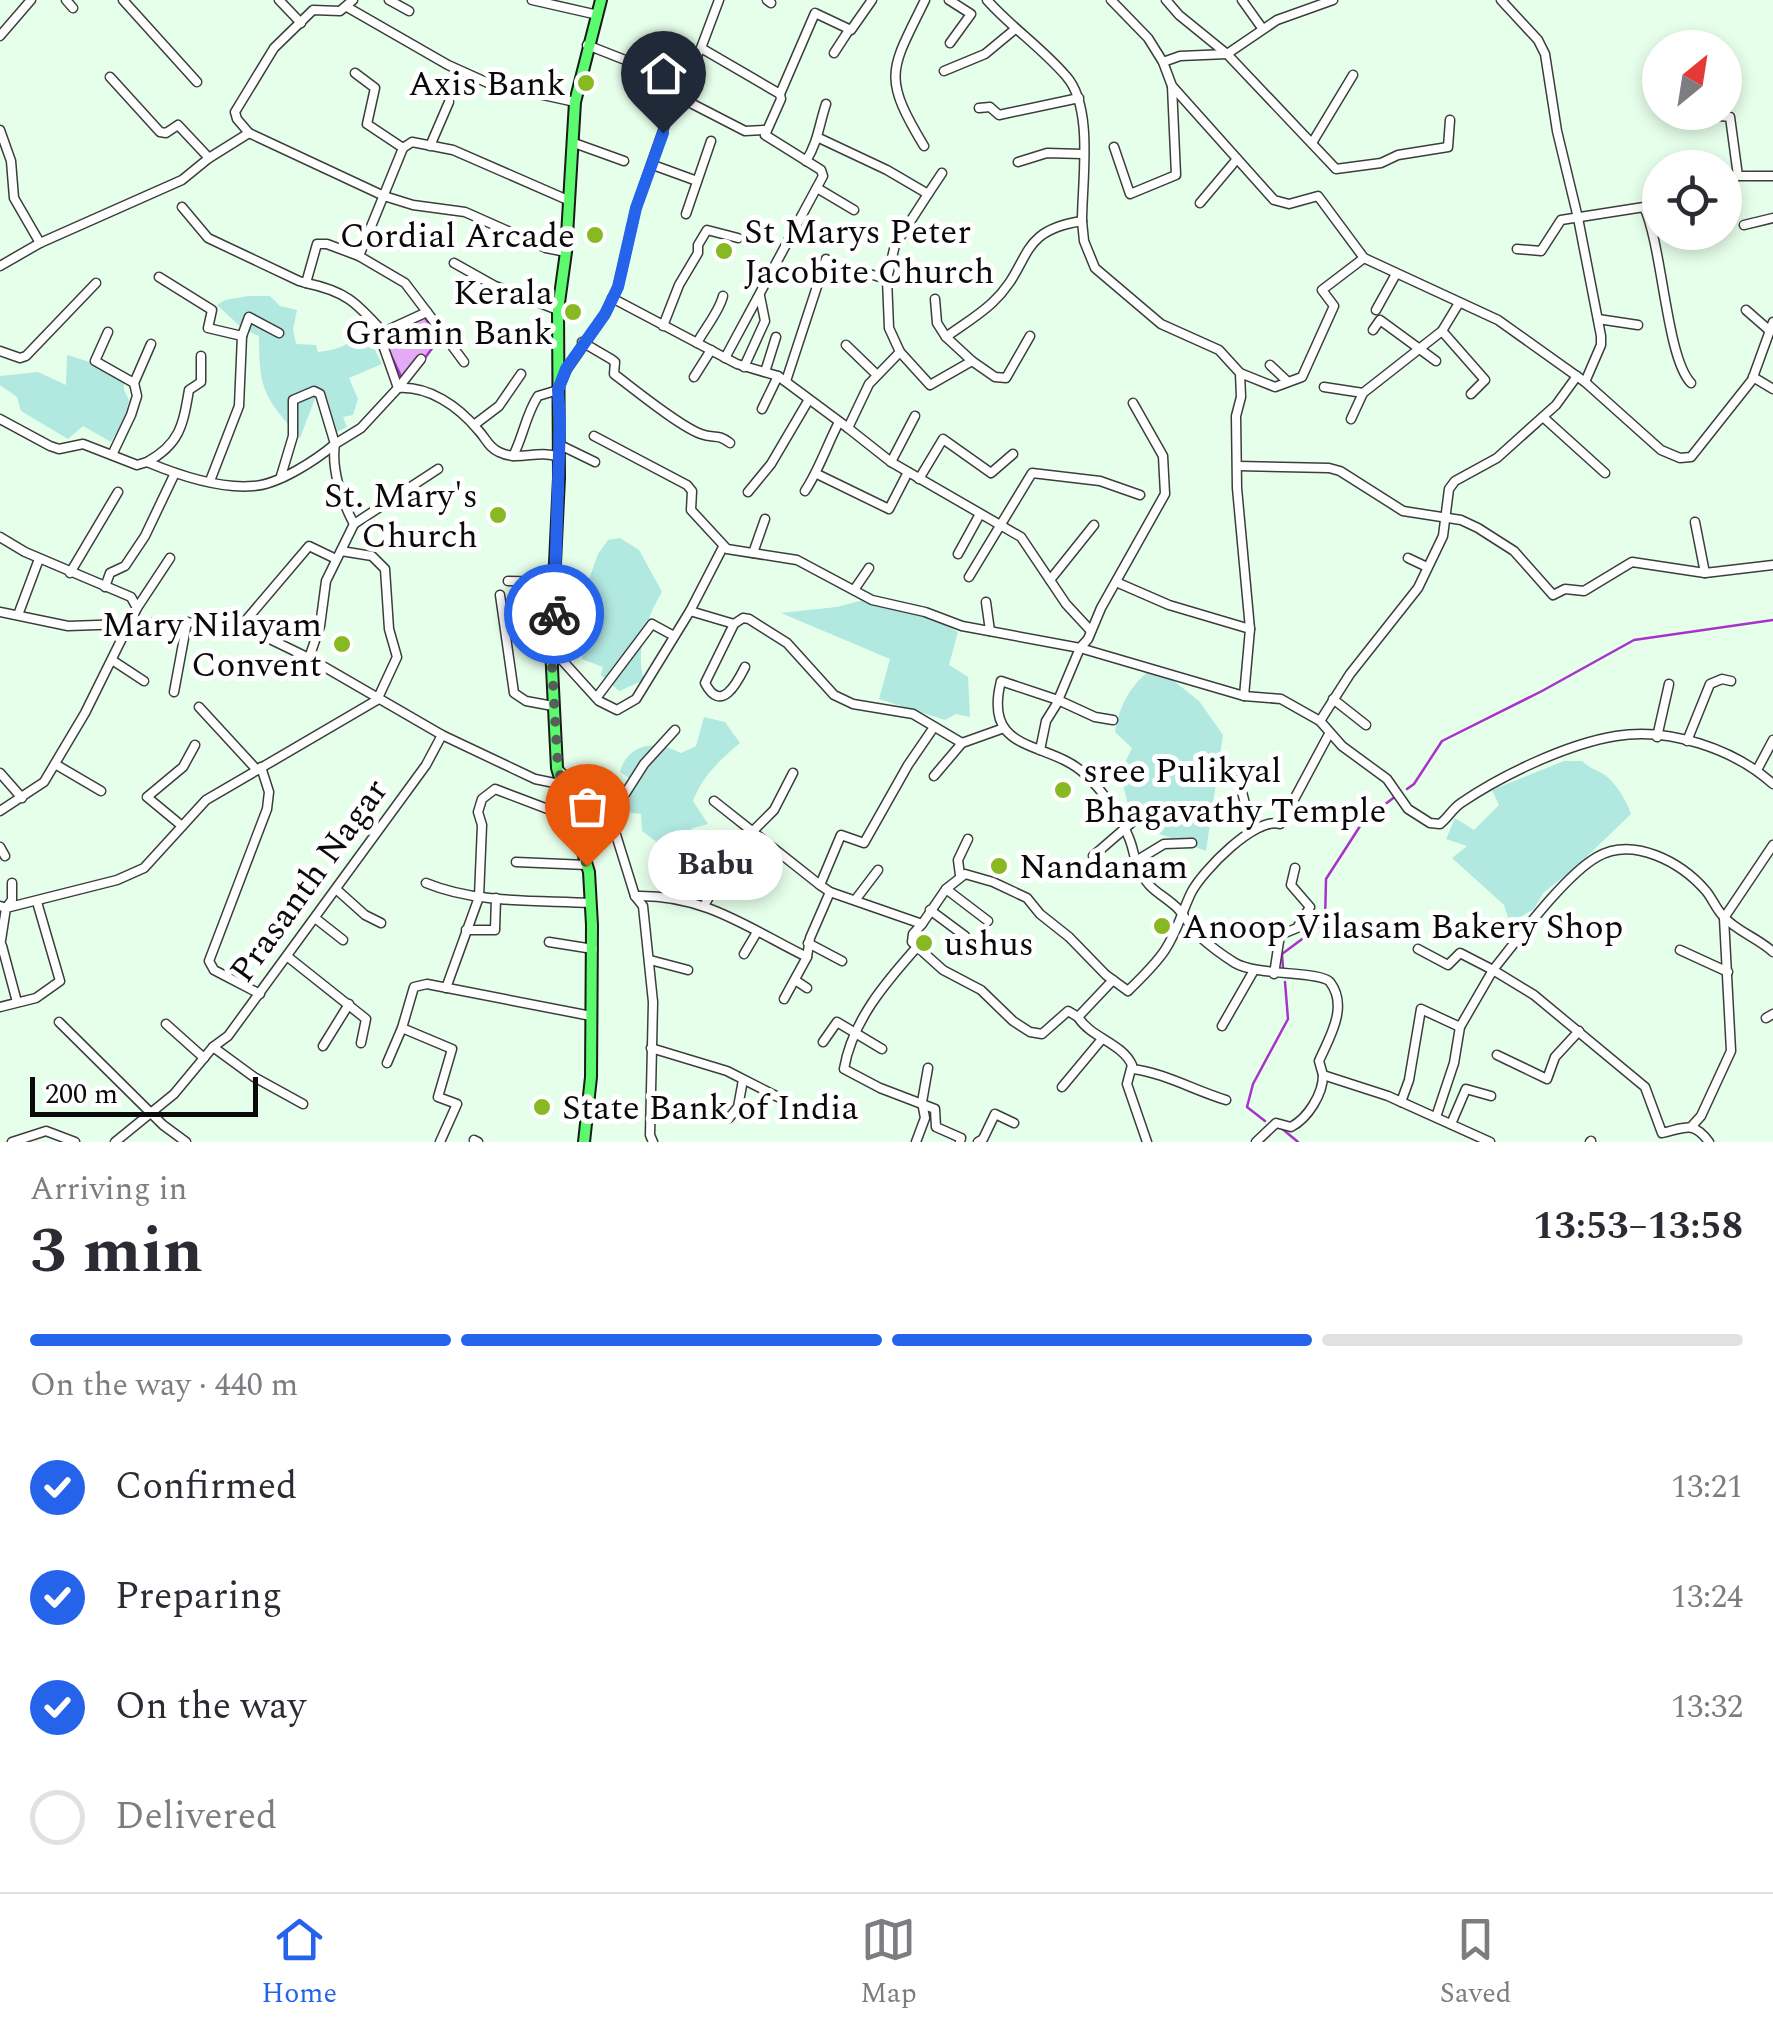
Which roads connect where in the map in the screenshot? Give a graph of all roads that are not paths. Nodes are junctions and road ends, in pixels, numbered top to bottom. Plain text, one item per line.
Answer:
1 (32, 0) edge
2 (66, 0) edge
3 (123, 0) edge
4 (279, 0) edge
5 (306, 0) edge
6 (388, 0) edge
7 (532, 0) edge
8 (601, 0) edge
9 (720, 0) edge
10 (872, 0) edge
11 (925, 0) edge
12 (949, 0) edge
13 (986, 0) edge
14 (1112, 0) edge
15 (1166, 0) edge
16 (1242, 0) edge
17 (1333, 0) edge
18 (1501, 0) edge
19 (350, 3) edge
20 (73, 8) dead end
21 (313, 10) junction
22 (410, 11) dead end
23 (598, 15) junction
24 (301, 23) junction
25 (1262, 28) junction
26 (849, 30) junction
27 (1014, 30) junction
28 (2, 31) edge
29 (950, 43) dead end
30 (587, 45) junction
31 (701, 48) junction
32 (834, 53) dead end
33 (1227, 54) junction
34 (1163, 62) junction
35 (644, 67) dead end
36 (944, 72) dead end
37 (355, 73) dead end
38 (1353, 75) dead end
39 (110, 77) dead end
40 (197, 82) dead end
41 (1172, 86) junction
42 (780, 94) junction
43 (676, 96) junction
44 (1078, 98) junction
45 (449, 102) dead end
46 (575, 102) junction
47 (826, 104) dead end
48 (979, 108) dead end
49 (1450, 120) dead end
50 (0, 130) edge
51 (764, 130) junction
52 (249, 133) junction
53 (819, 138) junction
54 (711, 141) dead end
55 (1312, 142) junction
56 (574, 143) junction
57 (430, 146) junction
58 (924, 146) dead end
59 (1114, 147) dead end
60 (403, 148) junction
61 (1082, 154) junction
62 (209, 158) junction
63 (1237, 159) junction
64 (624, 161) dead end
65 (806, 161) junction
66 (1018, 162) dead end
67 (653, 164) junction
68 (942, 173) dead end
69 (1742, 176) edge
70 (1773, 176) edge
71 (697, 181) junction
72 (817, 188) junction
73 (928, 194) junction
74 (384, 196) junction
75 (570, 201) junction
76 (1200, 203) dead end
77 (182, 207) dead end
78 (854, 210) dead end
79 (686, 214) dead end
80 (1578, 218) junction
81 (1773, 218) edge
82 (1082, 221) junction
83 (1744, 225) dead end
84 (738, 238) dead end
85 (40, 242) junction
86 (1517, 249) dead end
87 (566, 252) junction
88 (359, 256) junction
89 (1364, 258) junction
90 (826, 259) dead end
91 (454, 264) dead end
92 (0, 266) edge
93 (855, 270) dead end
94 (1396, 274) junction
95 (159, 277) dead end
96 (887, 278) junction
97 (96, 283) dead end
98 (306, 283) junction
99 (760, 295) junction
100 (723, 296) dead end
101 (612, 298) junction
102 (936, 299) dead end
103 (1459, 304) junction
104 (558, 310) junction
105 (1376, 310) dead end
106 (1746, 310) dead end
107 (427, 312) junction
108 (1598, 319) junction
109 (1638, 325) dead end
110 (663, 326) junction
111 (1771, 327) edge
112 (382, 330) junction
113 (1374, 330) dead end
114 (1442, 331) junction
115 (108, 332) dead end
116 (279, 332) dead end
117 (242, 336) junction
118 (1030, 336) dead end
119 (776, 337) dead end
120 (946, 337) junction
121 (582, 342) junction
122 (697, 343) junction
123 (151, 344) dead end
124 (846, 345) dead end
125 (1419, 346) junction
126 (1769, 346) edge
127 (711, 350) junction
128 (0, 351) edge
129 (900, 352) junction
130 (202, 356) dead end
131 (724, 358) junction
132 (421, 359) dead end
133 (972, 361) junction
134 (1436, 361) dead end
135 (464, 362) dead end
136 (1270, 364) dead end
137 (744, 367) junction
138 (766, 372) junction
139 (521, 374) dead end
140 (876, 374) junction
141 (1240, 374) junction
142 (694, 377) dead end
143 (1753, 377) junction
144 (1687, 378) dead end
145 (782, 379) junction
146 (1581, 379) junction
147 (1288, 382) junction
148 (134, 383) junction
149 (1324, 387) dead end
150 (398, 388) junction
151 (1773, 389) edge
152 (558, 390) junction
153 (1362, 393) junction
154 (1472, 394) dead end
155 (808, 401) junction
156 (1133, 403) dead end
157 (762, 409) dead end
158 (915, 416) dead end
159 (1543, 417) junction
160 (1352, 419) dead end
161 (0, 420) edge
162 (839, 422) junction
163 (474, 425) junction
164 (848, 428) junction
165 (594, 436) dead end
166 (730, 443) dead end
167 (336, 444) junction
168 (560, 452) junction
169 (1013, 454) dead end
170 (112, 455) junction
171 (513, 456) junction
172 (146, 462) junction
173 (595, 462) dead end
174 (891, 462) junction
175 (1238, 466) junction
176 (438, 468) dead end
177 (908, 472) junction
178 (175, 473) junction
179 (1605, 473) dead end
180 (817, 474) junction
181 (281, 476) junction
182 (919, 479) junction
183 (210, 481) junction
184 (805, 491) dead end
185 (118, 492) dead end
186 (748, 492) dead end
187 (1140, 494) dead end
188 (980, 514) junction
189 (765, 519) dead end
190 (1447, 519) junction
191 (1696, 522) dead end
192 (354, 524) junction
193 (1094, 525) dead end
194 (1000, 526) junction
195 (0, 536) edge
196 (723, 547) junction
197 (753, 553) junction
198 (958, 554) dead end
199 (338, 555) junction
200 (170, 558) dead end
201 (1408, 558) dead end
202 (39, 559) junction
203 (1773, 564) edge
204 (1427, 567) junction
205 (869, 568) dead end
206 (70, 573) junction
207 (1704, 573) junction
208 (970, 577) dead end
209 (1050, 580) junction
210 (508, 581) dead end
211 (556, 582) junction
212 (1116, 582) junction
213 (104, 586) junction
214 (854, 590) junction
215 (500, 596) dead end
216 (986, 602) dead end
217 (137, 608) junction
218 (690, 611) junction
219 (0, 612) edge
220 (18, 615) junction
221 (187, 622) junction
222 (130, 624) junction
223 (734, 624) junction
224 (240, 626) junction
225 (1250, 629) junction
226 (990, 631) junction
227 (1091, 631) junction
228 (674, 636) junction
229 (551, 648) junction
230 (1080, 648) junction
231 (309, 658) junction
232 (112, 660) junction
233 (744, 667) dead end
234 (144, 681) dead end
235 (1732, 681) dead end
236 (1669, 684) dead end
237 (174, 692) dead end
238 (1244, 696) junction
239 (596, 697) junction
240 (1334, 699) junction
241 (377, 700) junction
242 (1058, 700) junction
243 (554, 706) junction
244 (199, 707) dead end
245 (1113, 720) dead end
246 (1320, 721) junction
247 (1366, 726) dead end
248 (934, 727) junction
249 (1004, 728) junction
250 (676, 730) dead end
251 (1329, 734) junction
252 (442, 735) junction
253 (1657, 737) junction
254 (1773, 740) edge
255 (1688, 741) junction
256 (962, 744) junction
257 (196, 745) dead end
258 (1040, 750) junction
259 (55, 764) junction
260 (558, 768) junction
261 (259, 769) junction
262 (1757, 770) junction
263 (0, 772) edge
264 (793, 773) dead end
265 (934, 776) dead end
266 (1238, 780) dead end
267 (1773, 784) edge
268 (564, 785) junction
269 (100, 791) dead end
270 (22, 798) junction
271 (714, 800) dead end
272 (0, 811) edge
273 (1144, 812) dead end
274 (610, 819) junction
275 (574, 820) junction
276 (182, 826) junction
277 (1123, 828) junction
278 (1252, 831) junction
279 (753, 833) junction
280 (968, 839) dead end
281 (1192, 843) dead end
282 (1773, 844) edge
283 (1093, 856) dead end
284 (1136, 860) junction
285 (516, 862) dead end
286 (587, 866) junction
287 (1295, 868) dead end
288 (878, 870) dead end
289 (960, 875) junction
290 (12, 883) dead end
291 (426, 883) dead end
292 (820, 886) junction
293 (336, 889) junction
294 (946, 889) junction
295 (830, 892) junction
296 (635, 896) junction
297 (479, 897) junction
298 (496, 898) junction
299 (856, 899) junction
300 (37, 902) junction
301 (591, 903) junction
302 (705, 904) junction
303 (3, 907) edge
304 (930, 910) junction
305 (1184, 915) junction
306 (315, 918) junction
307 (1724, 918) junction
308 (988, 921) dead end
309 (382, 924) dead end
310 (922, 924) junction
311 (466, 930) junction
312 (757, 932) junction
313 (965, 936) dead end
314 (344, 940) dead end
315 (549, 942) dead end
316 (808, 942) junction
317 (1, 946) edge
318 (917, 947) junction
319 (1418, 948) dead end
320 (594, 950) junction
321 (1680, 950) dead end
322 (1773, 952) edge
323 (744, 954) dead end
324 (288, 957) junction
325 (807, 958) junction
326 (650, 960) junction
327 (842, 962) dead end
328 (688, 970) dead end
329 (1493, 970) junction
330 (1254, 972) junction
331 (1728, 972) junction
332 (1274, 974) junction
333 (795, 980) junction
334 (1113, 980) junction
335 (446, 988) junction
336 (808, 988) dead end
337 (260, 994) junction
338 (784, 999) dead end
339 (17, 1002) junction
340 (349, 1004) junction
341 (0, 1007) edge
342 (591, 1016) junction
343 (1078, 1017) junction
344 (59, 1022) dead end
345 (166, 1024) dead end
346 (1222, 1026) dead end
347 (1460, 1027) junction
348 (402, 1028) junction
349 (1579, 1030) junction
350 (857, 1032) junction
351 (1102, 1039) junction
352 (824, 1042) dead end
353 (361, 1043) dead end
354 (323, 1046) dead end
355 (213, 1047) junction
356 (651, 1048) junction
357 (882, 1048) dead end
358 (1497, 1055) dead end
359 (204, 1058) junction
360 (387, 1063) dead end
361 (928, 1068) dead end
362 (1132, 1068) junction
363 (1323, 1074) junction
364 (744, 1080) junction
365 (1062, 1087) dead end
366 (1491, 1096) dead end
367 (778, 1097) dead end
368 (1226, 1100) dead end
369 (922, 1102) junction
370 (1401, 1102) junction
371 (303, 1104) dead end
372 (152, 1113) junction
373 (1436, 1117) junction
374 (728, 1118) dead end
375 (1014, 1122) dead end
376 (1450, 1124) junction
377 (1691, 1126) junction
378 (960, 1140) edge
379 (12, 1142) edge
380 (75, 1142) edge
381 (115, 1142) edge
382 (186, 1142) edge
383 (440, 1142) edge
384 (584, 1142) edge
385 (653, 1142) edge
386 (916, 1142) edge
387 (977, 1142) edge
388 (1147, 1142) edge
389 (1256, 1142) edge
390 (1490, 1142) edge
391 (1708, 1142) edge

1 - 28 street
2 - 20 street
3 - 40 street
4 - 24 street
5 - 21 street
6 - 22 street
7 - 23 street
8 - 23 main road
9 - 31 street
10 - 26 street
11 - 58 street
12 - 29 street
13 - 27 street
14 - 34 street
15 - 33 street
16 - 25 street
17 - 25 street
18 - 80 street
19 - 21 street
19 - 46 street
21 - 24 street
23 - 30 main road
24 - 52 street
25 - 33 street
26 - 32 street
26 - 42 street
27 - 36 street
27 - 44 street
30 - 35 street
30 - 46 main road
31 - 42 street
31 - 43 street
33 - 34 street
33 - 55 street
34 - 41 street
37 - 60 street
38 - 55 street
39 - 62 street
41 - 59 street
41 - 63 street
42 - 51 street
43 - 51 street
43 - 67 street
44 - 48 street
44 - 61 street
45 - 57 street
46 - 56 main road
47 - 53 street
49 - 55 street
50 - 85 street
51 - 65 street
52 - 62 street
52 - 74 street
53 - 65 street
53 - 73 street
54 - 71 street
56 - 64 street
56 - 75 main road
57 - 60 street
57 - 75 street
60 - 74 street
61 - 66 street
61 - 82 street
62 - 85 street
63 - 76 street
63 - 89 street
65 - 72 street
67 - 71 street
67 - 101 street
68 - 73 street
69 - 70 street
71 - 79 street
72 - 78 street
72 - 99 street
73 - 96 street
74 - 87 street
74 - 88 street
75 - 87 main road
77 - 98 street
80 - 86 street
80 - 108 street
80 - 144 street
81 - 83 street
82 - 120 street
82 - 141 street
84 - 110 street
85 - 92 street
87 - 104 main road
88 - 98 street
88 - 107 street
89 - 94 street
89 - 147 street
90 - 145 street
91 - 104 street
93 - 96 street
94 - 103 street
94 - 105 street
95 - 117 street
96 - 129 street
97 - 128 street
98 - 112 street
99 - 131 street
99 - 137 street
100 - 122 street
101 - 110 street
101 - 121 street
102 - 120 street
103 - 114 street
103 - 146 street
104 - 152 main road
106 - 111 street
107 - 112 street
107 - 135 street
108 - 109 street
108 - 146 street
110 - 122 street
111 - 126 street
112 - 150 street
113 - 125 street
114 - 125 street
114 - 154 street
115 - 148 street
116 - 117 street
117 - 183 street
118 - 133 street
119 - 138 street
120 - 133 street
121 - 152 street
121 - 166 street
122 - 127 street
123 - 148 street
124 - 140 street
125 - 134 street
125 - 153 street
126 - 143 street
127 - 131 street
127 - 142 street
129 - 133 street
129 - 140 street
130 - 172 street
131 - 137 street
132 - 150 street
136 - 147 street
137 - 138 street
138 - 145 street
139 - 163 street
140 - 164 street
141 - 147 street
141 - 175 street
143 - 146 street
143 - 151 street
145 - 155 street
145 - 157 street
146 - 159 street
148 - 170 street
149 - 153 street
150 - 163 street
150 - 167 street
152 - 168 main road
152 - 171 street
153 - 160 street
155 - 162 street
155 - 186 street
156 - 212 street
158 - 174 street
159 - 179 street
159 - 190 street
161 - 170 street
162 - 164 street
162 - 180 street
163 - 171 street
164 - 174 street
165 - 196 street
167 - 181 street
167 - 181 street
167 - 192 street
168 - 171 street
168 - 173 street
168 - 211 main road
169 - 182 street
170 - 172 street
172 - 178 street
174 - 177 street
175 - 190 street
175 - 225 street
176 - 192 street
177 - 180 street
177 - 182 street
178 - 183 street
178 - 213 street
180 - 184 street
181 - 183 street
182 - 188 street
185 - 206 street
187 - 194 street
188 - 194 street
188 - 198 street
189 - 197 street
190 - 204 street
190 - 207 street
191 - 207 street
192 - 199 street
193 - 209 street
194 - 208 street
194 - 209 street
195 - 202 street
196 - 197 street
196 - 218 street
197 - 214 street
199 - 224 street
199 - 231 street
199 - 241 street
200 - 217 street
201 - 204 street
202 - 206 street
202 - 220 street
203 - 207 street
204 - 240 street
205 - 214 street
206 - 213 street
209 - 227 street
210 - 211 street
211 - 229 main road
212 - 225 street
212 - 227 street
213 - 217 street
214 - 226 street
215 - 243 street
216 - 226 street
217 - 222 street
218 - 223 street
218 - 228 street
219 - 220 street
220 - 222 street
221 - 222 street
221 - 224 street
221 - 237 street
222 - 232 street
223 - 233 street
223 - 248 street
224 - 231 street
225 - 238 street
226 - 230 street
227 - 230 street
228 - 239 street
228 - 239 street
229 - 239 street
229 - 243 main road
230 - 238 street
230 - 242 street
231 - 241 street
232 - 234 street
232 - 259 street
235 - 255 street
236 - 253 street
238 - 246 street
240 - 246 street
240 - 247 street
241 - 252 street
241 - 261 street
242 - 245 street
242 - 249 street
242 - 258 street
243 - 260 main road
244 - 261 street
246 - 251 street
248 - 256 street
248 - 292 street
249 - 256 street
249 - 258 street
250 - 274 street
251 - 253 street
251 - 278 street
252 - 268 street
252 - 293 street, Prasanth Nagar
253 - 255 street
254 - 262 street
255 - 262 street
256 - 265 street
257 - 276 street
258 - 277 street
259 - 269 street
259 - 270 street
260 - 268 main road
260 - 274 street
261 - 276 street
261 - 337 street
262 - 267 street
263 - 270 street
264 - 279 street
266 - 278 street
268 - 275 main road
270 - 272 street
271 - 279 street
273 - 277 street
274 - 296 street
275 - 286 main road
275 - 297 street
276 - 300 street
277 - 283 street
277 - 284 street
278 - 305 street
279 - 292 street
279 - 302 street
280 - 289 street
281 - 284 street
282 - 307 street
284 - 305 street
285 - 286 street
286 - 301 main road
287 - 332 street
288 - 299 street
289 - 294 street
289 - 334 street
290 - 303 street
291 - 297 street
292 - 295 street
293 - 306 street, Prasanth Nagar
293 - 309 street
294 - 304 street
294 - 308 street
295 - 299 street
295 - 316 street
296 - 302 street
296 - 326 street
297 - 298 street
297 - 311 street
298 - 301 street
298 - 311 street
299 - 310 street
300 - 303 street
300 - 339 street
301 - 320 main road
302 - 312 street
303 - 317 street
304 - 310 street
304 - 313 street
305 - 330 street
305 - 334 street
306 - 314 street
306 - 324 street, Prasanth Nagar
307 - 322 street
307 - 329 street
307 - 331 street
310 - 318 street
311 - 335 street
312 - 323 street
312 - 325 street
315 - 320 street
316 - 325 street
316 - 327 street
317 - 339 street
318 - 343 street
318 - 350 street
319 - 329 street
320 - 342 main road
321 - 331 street
324 - 337 street, Prasanth Nagar
324 - 340 street
325 - 333 street
326 - 328 street
326 - 356 street
329 - 347 street
329 - 349 street
330 - 332 street
330 - 346 street
331 - 377 street
332 - 363 street
333 - 336 street
333 - 338 street
334 - 343 street
335 - 342 street
335 - 348 street
337 - 355 street, Prasanth Nagar
339 - 341 street
340 - 353 street
340 - 354 street
342 - 384 main road
343 - 351 street
344 - 372 street
345 - 359 street
347 - 370 street
347 - 373 street
348 - 360 street
348 - 383 street
349 - 358 street
349 - 377 street
350 - 352 street
350 - 357 street
350 - 369 street
351 - 362 street
351 - 365 street
355 - 359 street, Prasanth Nagar
355 - 371 street
356 - 364 street
356 - 385 street
359 - 372 street, Prasanth Nagar
361 - 369 street
362 - 368 street
362 - 388 street
363 - 370 street
363 - 389 street
364 - 367 street
364 - 374 street
366 - 376 street
369 - 378 street
369 - 386 street
370 - 373 street
372 - 381 street, Prasanth Nagar
372 - 382 street
373 - 376 street
375 - 387 street
376 - 390 street
377 - 391 street
378 - 387 street
379 - 380 street

